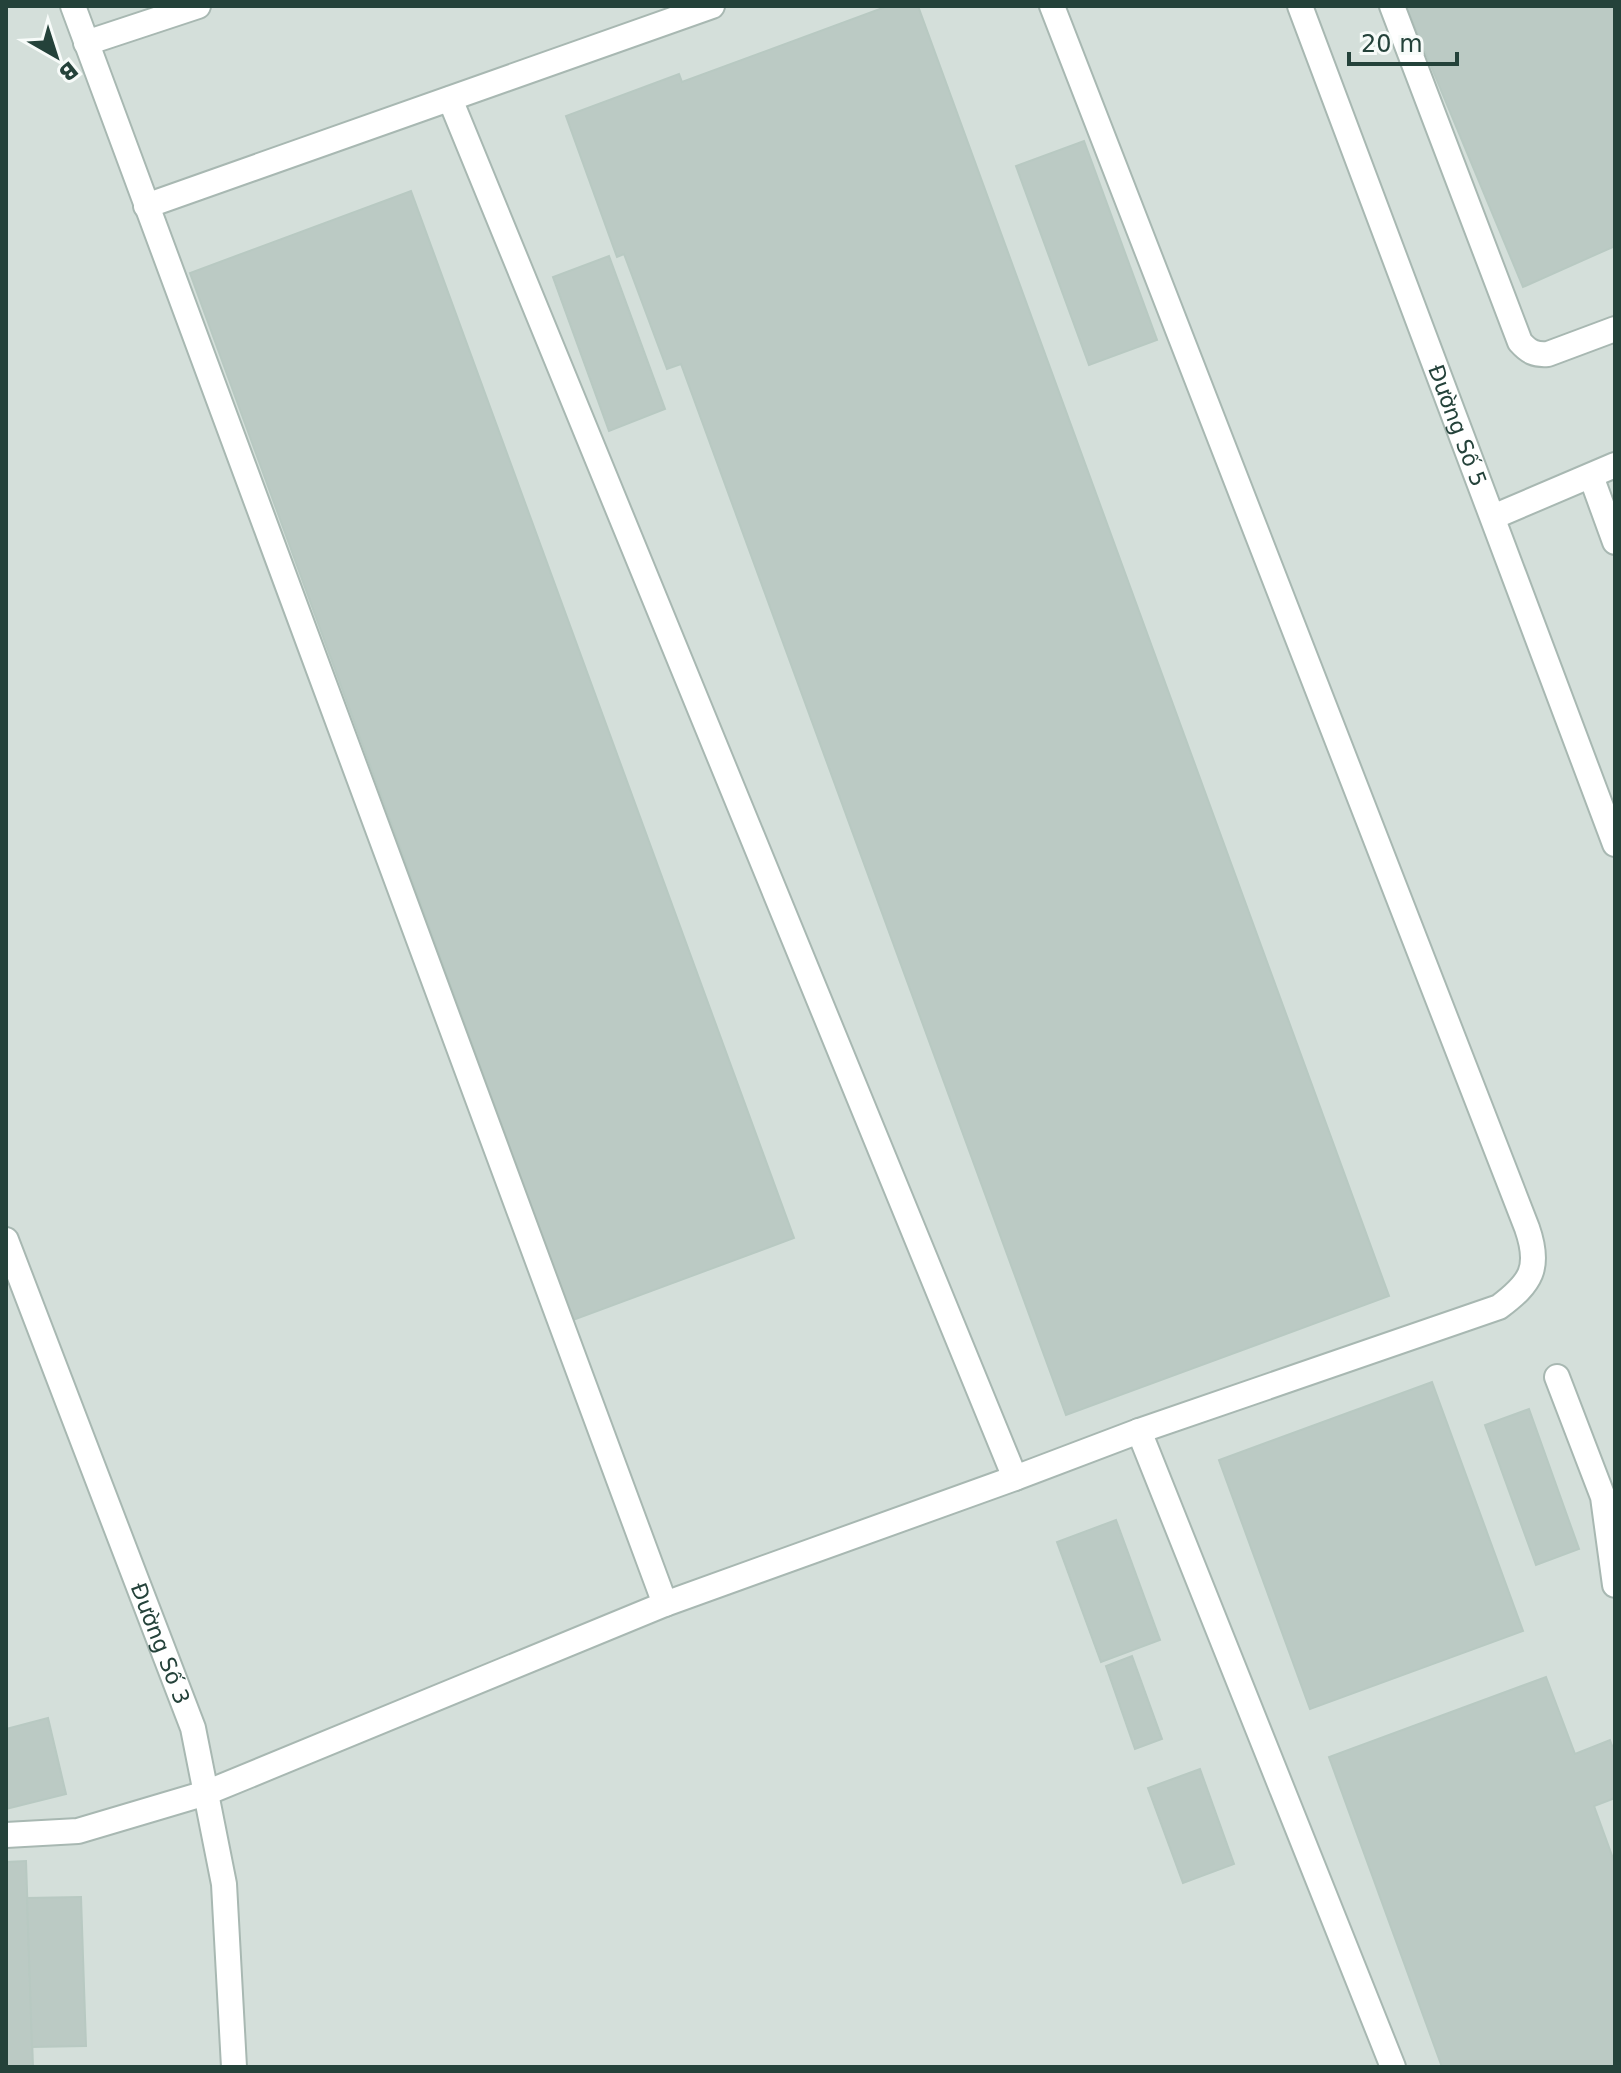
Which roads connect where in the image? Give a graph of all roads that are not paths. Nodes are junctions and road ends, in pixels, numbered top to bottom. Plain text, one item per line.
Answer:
1 (73, 6) edge
2 (198, 6) edge
3 (712, 6) edge
4 (1052, 6) edge
5 (1300, 6) edge
6 (1392, 6) edge
7 (86, 43) junction
8 (450, 99) junction
9 (146, 206) junction
10 (1615, 329) edge
11 (1615, 465) edge
12 (1591, 476) junction
13 (1493, 517) junction
14 (1615, 542) edge
15 (1615, 844) edge
16 (6, 1240) edge
17 (1557, 1377) dead end
18 (1139, 1431) junction
19 (1015, 1478) junction
20 (1615, 1585) edge
21 (665, 1604) junction
22 (206, 1793) junction
23 (6, 1835) edge
24 (234, 2067) edge
25 (1393, 2067) edge

1 - 7 street
2 - 7 street
3 - 8 street
4 - 18 street
5 - 13 street, Đường Số 5
6 - 10 street
7 - 9 street
8 - 9 street
8 - 19 street
9 - 21 street
11 - 12 street
12 - 13 street
12 - 14 street
13 - 15 street, Đường Số 5
16 - 22 street, Đường Số 3
17 - 20 street
18 - 19 street
18 - 25 street
19 - 21 street
21 - 22 street
22 - 23 street
22 - 24 street, Đường Số 3

